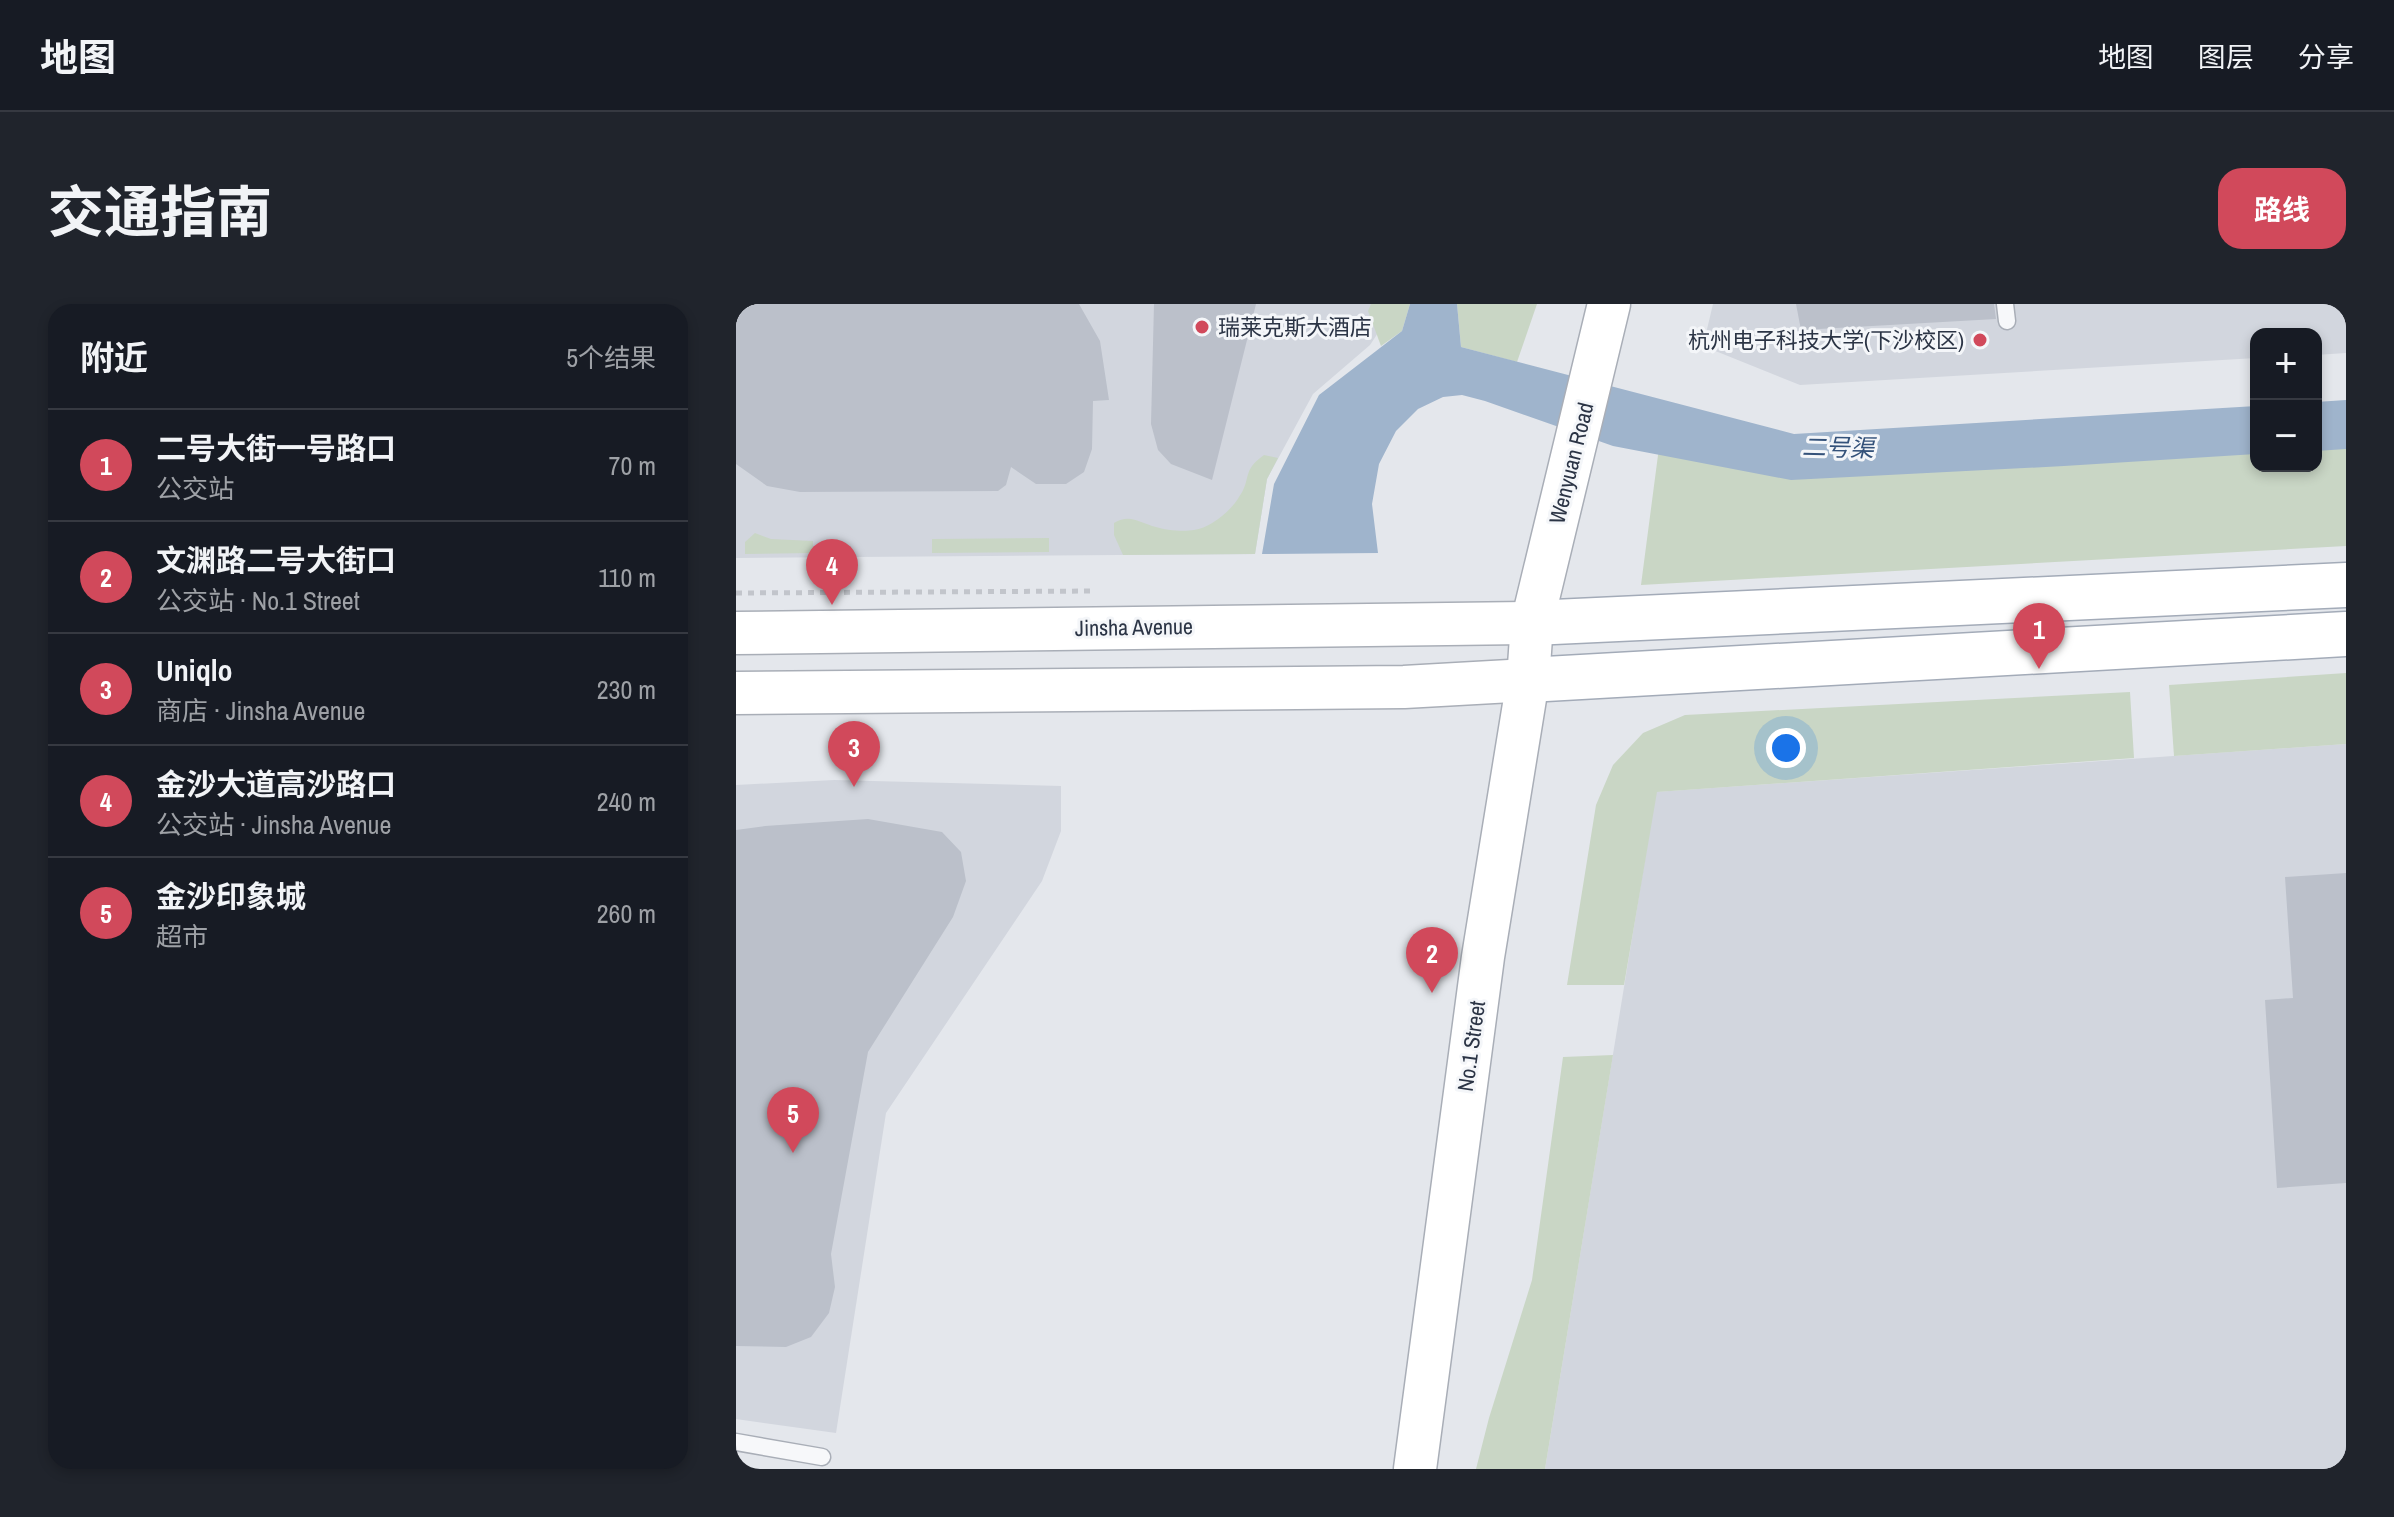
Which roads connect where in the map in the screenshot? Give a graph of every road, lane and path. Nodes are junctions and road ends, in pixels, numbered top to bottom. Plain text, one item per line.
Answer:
1 (1609, 304) edge
2 (2346, 585) edge
3 (1532, 623) junction
4 (736, 633) edge
5 (2346, 634) edge
6 (1528, 680) junction
7 (736, 693) edge
8 (736, 1442) edge
9 (822, 1457) dead end
10 (1415, 1469) edge

1 - 3 main road, Wenyuan Road
2 - 3 main road
3 - 4 main road, Jinsha Avenue
3 - 6 main road, No.1 Street
5 - 6 main road
6 - 7 main road
6 - 10 main road, No.1 Street
8 - 9 lane

